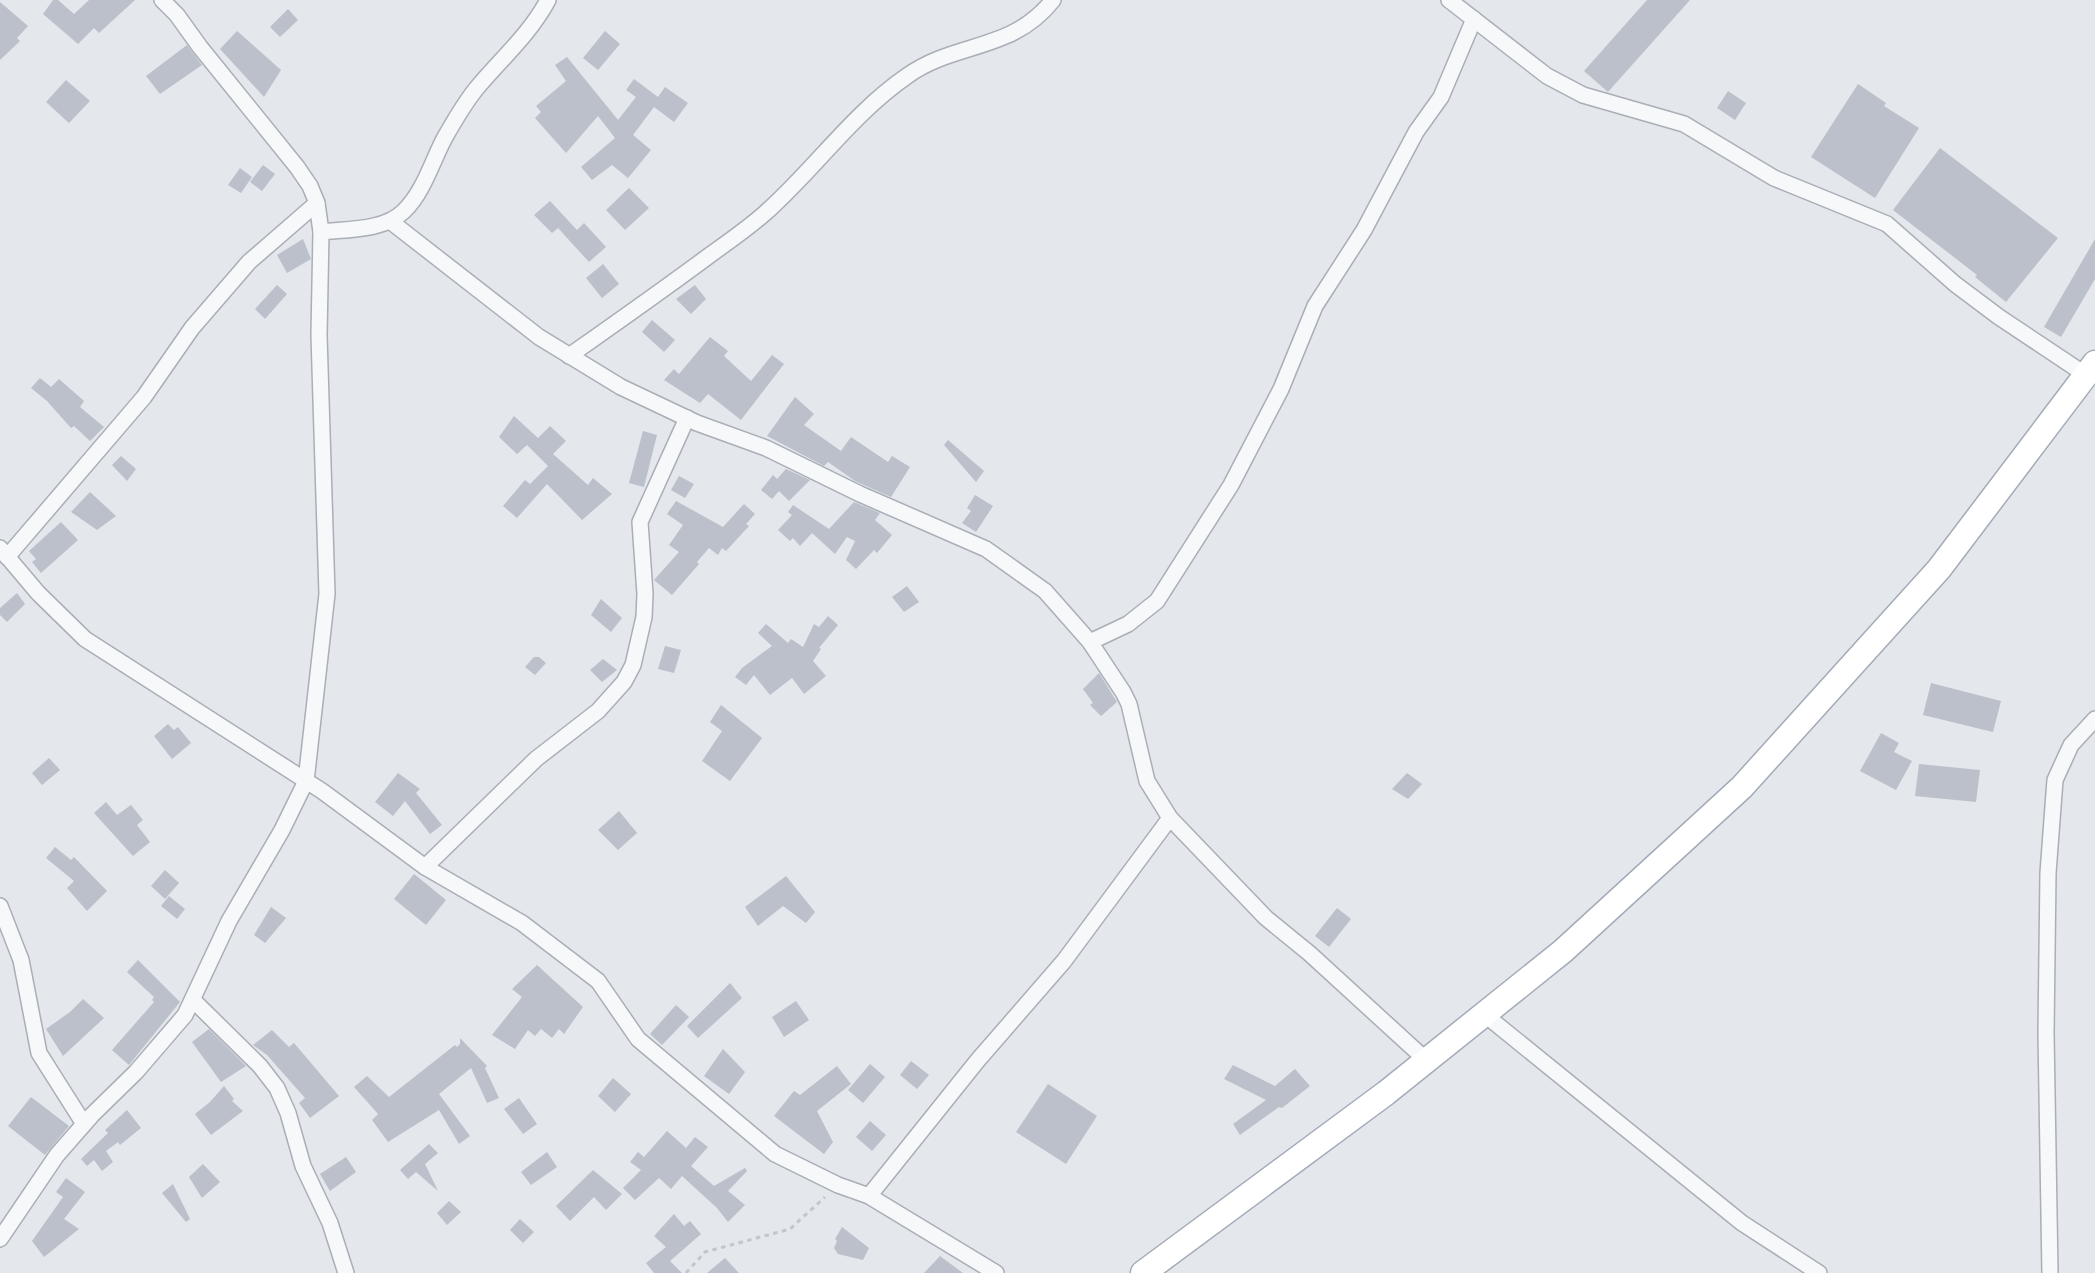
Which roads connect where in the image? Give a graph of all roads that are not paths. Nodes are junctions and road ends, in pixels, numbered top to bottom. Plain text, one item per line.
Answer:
1 (162, 0) edge
2 (548, 0) edge
3 (1053, 0) edge
4 (1449, 0) edge
5 (1474, 19) junction
6 (316, 203) junction
7 (390, 221) junction
8 (321, 232) junction
9 (569, 356) junction
10 (2090, 369) edge
11 (687, 418) junction
12 (4, 553) edge
13 (1089, 642) junction
14 (2095, 719) edge
15 (306, 781) junction
16 (1170, 818) junction
17 (425, 867) junction
18 (0, 906) edge
19 (193, 1000) junction
20 (1485, 1014) junction
21 (1426, 1060) junction
22 (84, 1124) junction
23 (869, 1196) junction
24 (0, 1239) edge
25 (346, 1273) edge
26 (996, 1273) edge
27 (1143, 1273) edge
28 (1819, 1273) edge
29 (2050, 1273) edge

1 - 6 street
2 - 7 street
3 - 9 street
4 - 5 street
5 - 10 street
5 - 13 street
6 - 8 street
6 - 12 street
7 - 8 street
7 - 9 street
8 - 15 street
9 - 11 street
10 - 20 main road
11 - 13 street
11 - 17 street
12 - 15 street
13 - 16 street
14 - 29 street
15 - 17 street
15 - 19 street
16 - 21 street
16 - 23 street
17 - 23 street
18 - 22 street
19 - 22 street
19 - 25 street
20 - 21 main road
20 - 28 street
21 - 27 main road
22 - 24 street
23 - 26 street

